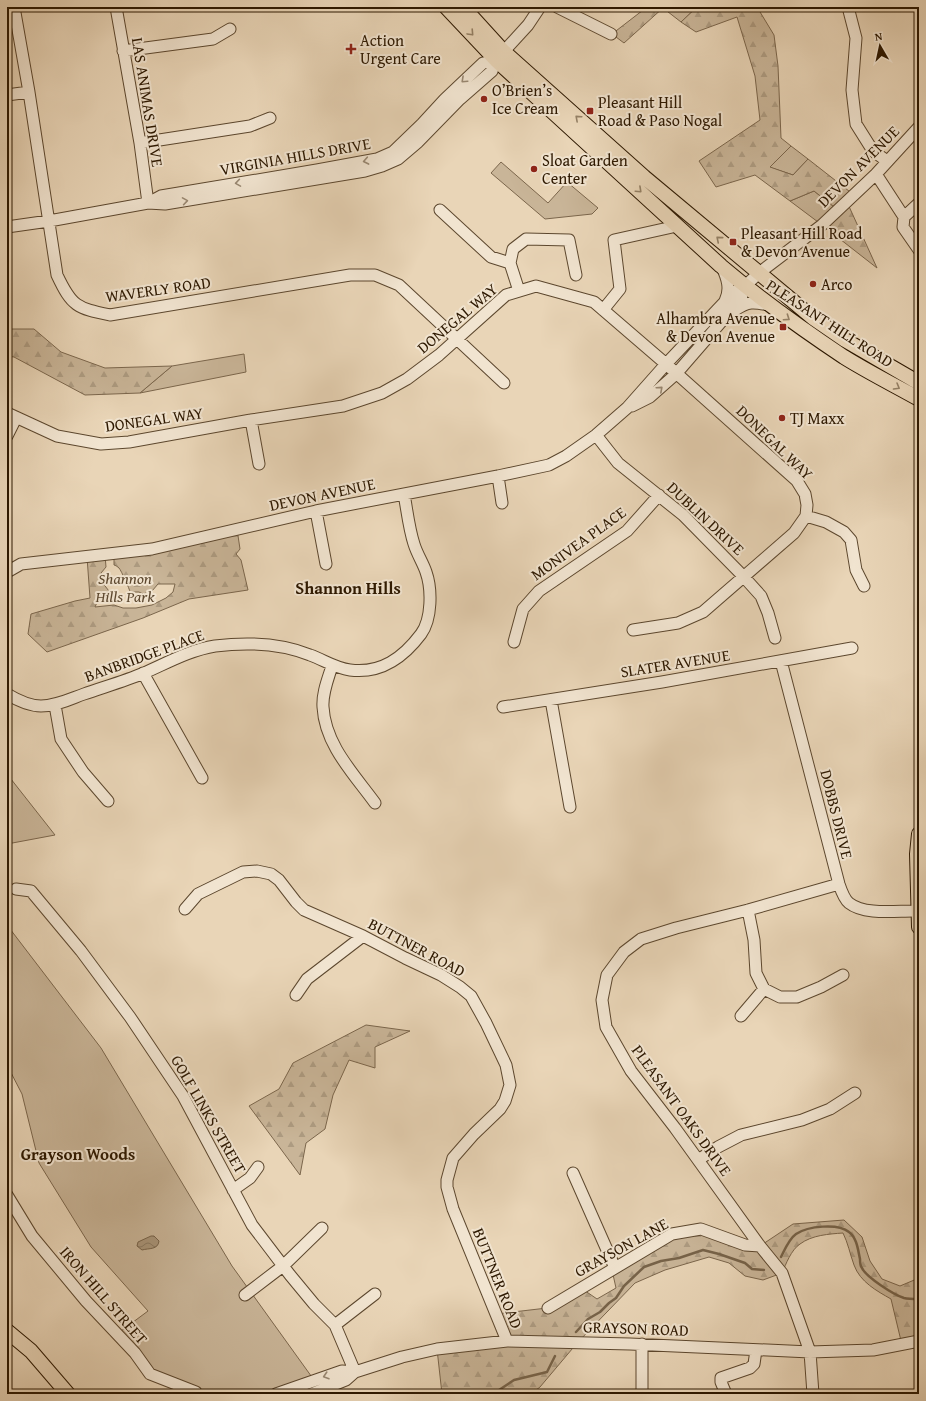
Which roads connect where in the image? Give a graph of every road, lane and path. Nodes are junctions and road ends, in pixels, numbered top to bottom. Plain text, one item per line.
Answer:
1 (14, 7) edge
2 (116, 7) edge
3 (446, 7) edge
4 (463, 7) edge
5 (540, 7) edge
6 (557, 7) edge
7 (848, 7) edge
8 (230, 29) dead end
9 (611, 34) dead end
10 (123, 51) junction
11 (500, 55) junction
12 (29, 92) junction
13 (7, 95) edge
14 (270, 118) dead end
15 (919, 127) edge
16 (140, 143) junction
17 (887, 162) junction
18 (876, 174) junction
19 (148, 203) junction
20 (919, 203) edge
21 (440, 210) dead end
22 (904, 217) junction
23 (49, 221) junction
24 (677, 226) junction
25 (7, 227) edge
26 (919, 250) edge
27 (510, 263) junction
28 (721, 266) junction
29 (759, 273) junction
30 (576, 275) dead end
31 (745, 286) junction
32 (519, 291) junction
33 (770, 305) junction
34 (603, 310) junction
35 (725, 311) junction
36 (457, 338) junction
37 (666, 364) junction
38 (676, 374) junction
39 (504, 383) dead end
40 (919, 383) edge
41 (919, 399) edge
42 (627, 408) junction
43 (12, 415) edge
44 (250, 420) junction
45 (596, 435) junction
46 (7, 436) edge
47 (259, 464) dead end
48 (498, 476) junction
49 (404, 494) junction
50 (659, 495) junction
51 (502, 502) dead end
52 (316, 510) junction
53 (806, 516) junction
54 (326, 564) dead end
55 (7, 572) edge
56 (743, 576) junction
57 (864, 586) dead end
58 (633, 630) dead end
59 (774, 638) dead end
60 (514, 642) dead end
61 (852, 648) dead end
62 (781, 661) junction
63 (332, 666) junction
64 (142, 673) junction
65 (7, 694) edge
66 (551, 700) junction
67 (55, 705) junction
68 (503, 707) dead end
69 (202, 778) dead end
70 (108, 802) dead end
71 (375, 803) dead end
72 (570, 807) dead end
73 (919, 834) edge
74 (839, 884) junction
75 (16, 889) dead end
76 (185, 909) dead end
77 (748, 910) junction
78 (918, 910) edge
79 (919, 927) edge
80 (363, 936) junction
81 (844, 975) dead end
82 (764, 989) junction
83 (296, 995) dead end
84 (741, 1016) dead end
85 (855, 1094) dead end
86 (698, 1160) junction
87 (258, 1167) dead end
88 (573, 1173) dead end
89 (233, 1190) junction
90 (7, 1195) edge
91 (322, 1228) dead end
92 (760, 1246) junction
93 (283, 1266) junction
94 (615, 1268) junction
95 (375, 1294) dead end
96 (245, 1295) dead end
97 (548, 1308) dead end
98 (335, 1325) junction
99 (7, 1331) edge
100 (507, 1341) junction
101 (919, 1341) edge
102 (642, 1344) junction
103 (756, 1350) junction
104 (810, 1352) junction
105 (355, 1372) junction
106 (68, 1394) edge
107 (198, 1394) edge
108 (276, 1394) edge
109 (311, 1394) edge
110 (642, 1394) edge
111 (726, 1394) edge
112 (813, 1394) edge

1 - 12 street, WAVERLY ROAD
2 - 10 street, LAS ANIMAS DRIVE
3 -> 11 main road
4 - 11 main road
5 - 11 street
6 - 9 street
7 - 17 street
8 - 10 street
10 - 16 street, LAS ANIMAS DRIVE
11 - 19 street, VIRGINIA HILLS DRIVE
11 -> 24 main road, PLEASANT HILL ROAD
29 -> 11 main road, PLEASANT HILL ROAD
12 - 13 street
12 - 23 street, WAVERLY ROAD
14 - 16 street
15 - 17 street, DEVON AVENUE
16 - 19 street, LAS ANIMAS DRIVE
17 - 18 street, DEVON AVENUE
18 - 22 street
18 - 29 street, DEVON AVENUE
19 - 23 street, VIRGINIA HILLS DRIVE
20 - 22 street
21 - 27 street
22 - 26 street
23 - 25 street, VIRGINIA HILLS DRIVE
23 - 36 street, WAVERLY ROAD
24 - 28 main road, PLEASANT HILL ROAD
24 - 34 street
27 - 30 street
27 - 32 street
28 - 31 main road, PLEASANT HILL ROAD
28 - 35 street, DEVON AVENUE
29 - 31 street, DEVON AVENUE
29 - 40 main road, PLEASANT HILL ROAD
31 - 33 main road, PLEASANT HILL ROAD
31 - 35 street, DEVON AVENUE
32 - 34 street, DONEGAL WAY
32 - 36 street, DONEGAL WAY
33 - 35 street, DEVON AVENUE
33 -> 41 main road, PLEASANT HILL ROAD
34 - 37 street, DONEGAL WAY
35 - 37 street, DEVON AVENUE
35 - 38 street, DEVON AVENUE
36 - 39 street, WAVERLY ROAD
36 - 44 street, DONEGAL WAY
37 - 38 street, DONEGAL WAY
37 - 42 street, DEVON AVENUE
42 -> 38 street, DEVON AVENUE
38 - 53 street, DONEGAL WAY
42 - 45 street, DEVON AVENUE
43 - 44 street, DONEGAL WAY
43 - 46 street
44 - 47 street
45 - 48 street, DEVON AVENUE
45 - 50 street, DUBLIN DRIVE
48 - 49 street, DEVON AVENUE
48 - 51 street
49 - 52 street, DEVON AVENUE
49 - 63 street, BANBRIDGE PLACE
50 - 56 street, DUBLIN DRIVE
50 - 60 street, MONIVEA PLACE
52 - 54 street
52 - 55 street, DEVON AVENUE
53 - 56 street
53 - 57 street
56 - 58 street
56 - 59 street, DUBLIN DRIVE
61 - 62 street, SLATER AVENUE
62 - 66 street, SLATER AVENUE
62 - 74 street, DOBBS DRIVE
63 - 64 street, BANBRIDGE PLACE
63 - 71 street
64 - 67 street, BANBRIDGE PLACE
64 - 69 street
65 - 67 street, BANBRIDGE PLACE
66 - 68 street, SLATER AVENUE
66 - 72 street
67 - 70 street
73 - 78 main road
74 - 77 street, PLEASANT OAKS DRIVE
74 - 78 street, DOBBS DRIVE
75 - 89 street, GOLF LINKS STREET
76 - 80 street, BUTTNER ROAD
77 - 82 street
77 - 86 street, PLEASANT OAKS DRIVE
78 - 79 main road
80 - 83 street
80 - 100 street, BUTTNER ROAD
81 - 82 street
82 - 84 street
85 - 86 street
86 - 92 street, PLEASANT OAKS DRIVE
87 - 89 street
88 - 94 street
89 - 93 street, GOLF LINKS STREET
90 - 107 street, IRON HILL STREET
91 - 93 street
92 - 94 street, GRAYSON LANE
92 - 104 street
93 - 96 street
93 - 98 street, GOLF LINKS STREET
94 - 97 street, GRAYSON LANE
95 - 98 street
98 - 105 street, GOLF LINKS STREET
99 - 106 main road
100 - 102 street, GRAYSON ROAD
100 - 105 street, GRAYSON ROAD
101 - 104 street, GRAYSON ROAD
102 - 103 street, GRAYSON ROAD
102 - 110 street
103 - 104 street, GRAYSON ROAD
103 - 111 street
104 - 112 street
105 -> 108 street, GRAYSON ROAD
105 - 109 street, GRAYSON ROAD

